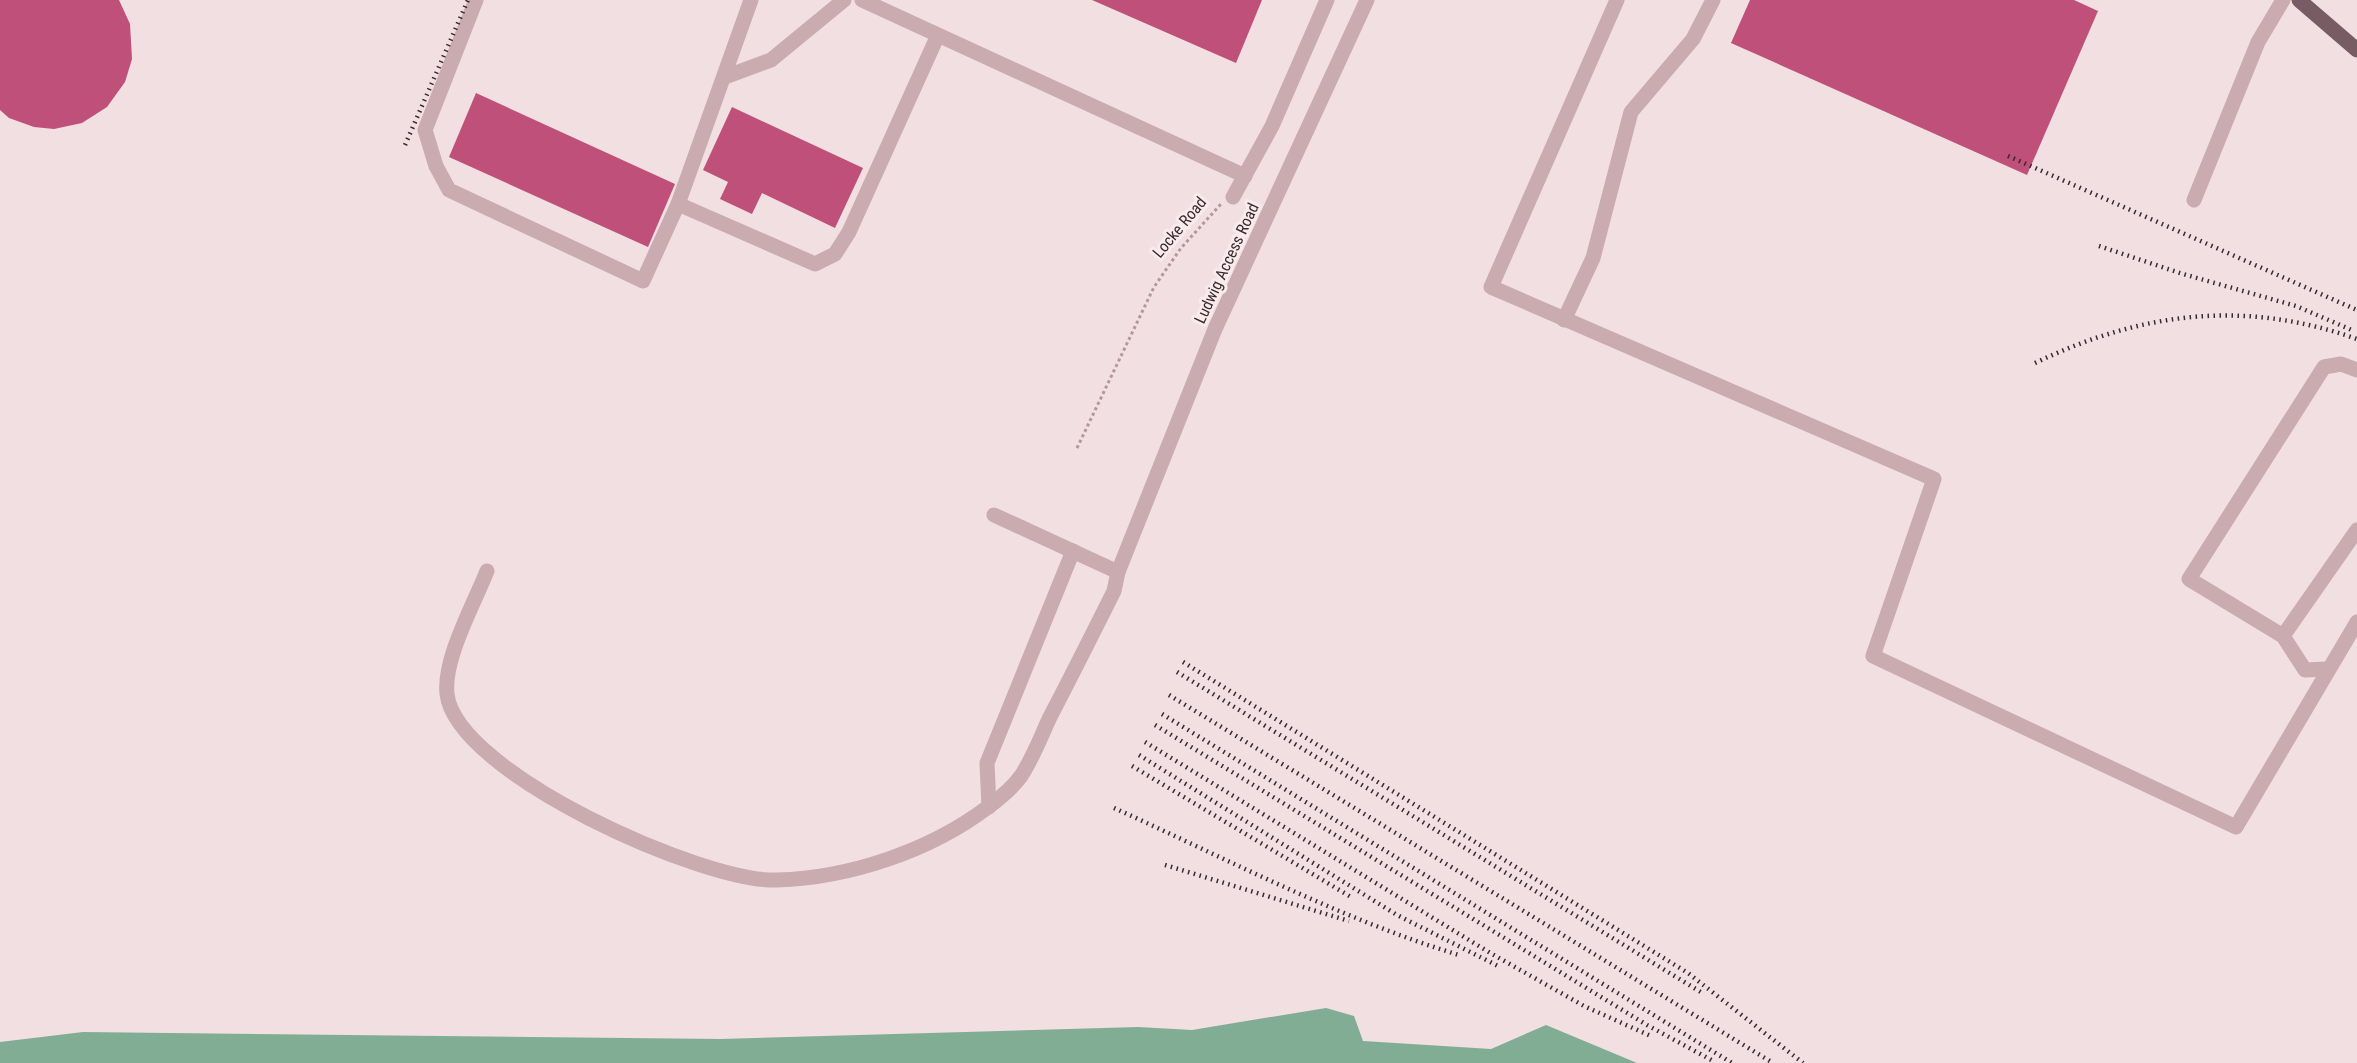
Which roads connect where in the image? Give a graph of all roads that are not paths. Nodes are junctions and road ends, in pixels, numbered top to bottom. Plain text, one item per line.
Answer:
1 (476, 0) edge
2 (751, 0) edge
3 (844, 0) edge
4 (862, 0) edge
5 (1327, 0) edge
6 (1367, 0) edge
7 (1617, 0) edge
8 (1713, 0) edge
9 (2283, 0) edge
10 (2299, 0) edge
11 (938, 35) junction
12 (2357, 50) edge
13 (725, 77) junction
14 (1245, 176) junction
15 (1233, 197) road end
16 (2194, 200) dead end
17 (678, 204) junction
18 (1564, 320) junction
19 (2357, 370) edge
20 (994, 515) dead end
21 (2357, 530) edge
22 (1073, 551) junction
23 (487, 571) dead end
24 (1118, 572) junction
25 (2357, 622) edge
26 (2283, 636) junction
27 (2327, 669) junction
28 (989, 807) junction

1 - 17 street
2 - 13 street
3 - 13 street
4 - 11 street
5 - 14 street, Locke Road
6 - 24 street, Ludwig Access Road
7 - 18 street
8 - 18 street
9 - 16 street
10 - 12 main road
11 - 14 street
11 - 17 street
13 - 17 street
14 - 15 street, Locke Road
18 - 27 street
19 - 26 street
20 - 22 street
21 - 26 street
22 - 24 street
22 - 28 street
23 - 28 street, Ludwig Access Road
24 - 28 street, Ludwig Access Road
25 - 27 street
26 - 27 street

